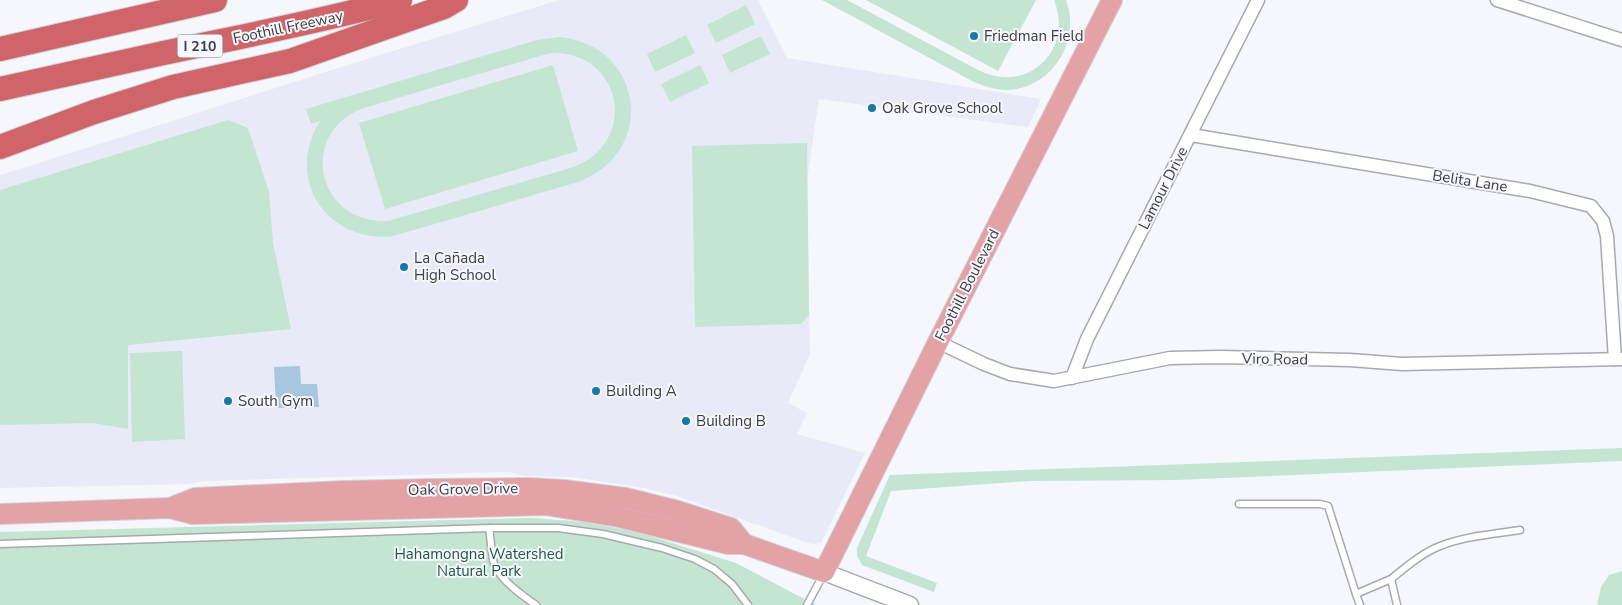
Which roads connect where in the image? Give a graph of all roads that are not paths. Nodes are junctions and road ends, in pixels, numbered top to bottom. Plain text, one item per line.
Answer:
1 (215, 0) edge
2 (400, 0) edge
3 (456, 0) edge
4 (1112, 0) edge
5 (1258, 0) edge
6 (1497, 0) edge
7 (1622, 40) edge
8 (1, 48) edge
9 (0, 89) edge
10 (1191, 135) junction
11 (0, 147) edge
12 (938, 342) junction
13 (1619, 359) edge
14 (1072, 378) junction
15 (1239, 504) dead end
16 (0, 514) edge
17 (489, 528) junction
18 (1520, 530) dead end
19 (0, 544) edge
20 (824, 572) junction
21 (1391, 579) junction
22 (1356, 594) junction
23 (536, 605) edge
24 (748, 605) edge
25 (807, 605) edge
26 (910, 605) edge
27 (1360, 605) edge
28 (1397, 605) edge

1 - 8 highway
2 - 9 highway, Foothill Freeway / I 210
3 - 11 highway
4 - 12 main road, Foothill Boulevard
5 - 10 street, Lamour Drive
6 - 7 street
10 - 13 street, Belita Lane
10 - 14 street, Lamour Drive
12 - 14 street, Viro Road
12 - 20 main road, Foothill Boulevard
13 - 14 street, Viro Road
15 - 22 lane
16 - 20 main road, Oak Grove Drive
17 - 19 lane
17 - 23 lane
17 - 24 lane
18 - 21 lane
20 - 25 lane
20 - 26 street, Oak Grove Drive
21 - 22 lane
21 - 28 lane
22 - 27 lane

